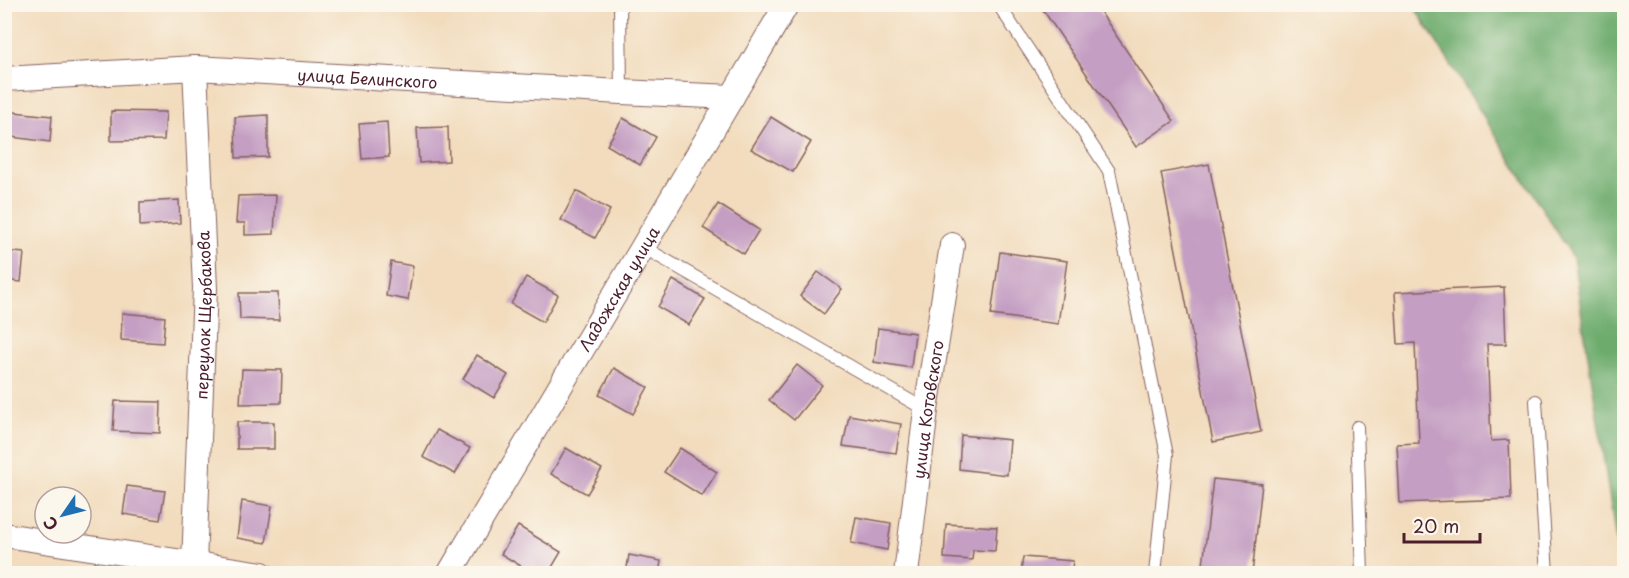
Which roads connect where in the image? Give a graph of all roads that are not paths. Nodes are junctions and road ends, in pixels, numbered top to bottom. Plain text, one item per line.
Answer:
1 (620, 4) edge
2 (787, 4) edge
3 (998, 4) edge
4 (195, 68) junction
5 (4, 79) edge
6 (621, 92) junction
7 (732, 97) junction
8 (952, 245) dead end
9 (643, 247) junction
10 (1536, 401) dead end
11 (926, 410) junction
12 (1357, 427) dead end
13 (4, 536) edge
14 (194, 564) junction
15 (262, 573) edge
16 (449, 573) edge
17 (906, 573) edge
18 (1155, 573) edge
19 (1362, 573) edge
20 (1547, 573) edge

1 - 6 lane
2 - 7 street, Ладожская улица
3 - 18 lane
4 - 5 street, улица Белинского
4 - 6 street, улица Белинского
4 - 14 street, переулок Щербакова
6 - 7 street, улица Белинского
7 - 9 street, Ладожская улица
8 - 11 street, улица Котовского
9 - 11 lane
9 - 16 street, Ладожская улица
10 - 20 lane
11 - 17 street, улица Котовского
12 - 19 lane
13 - 14 street
14 - 15 street

